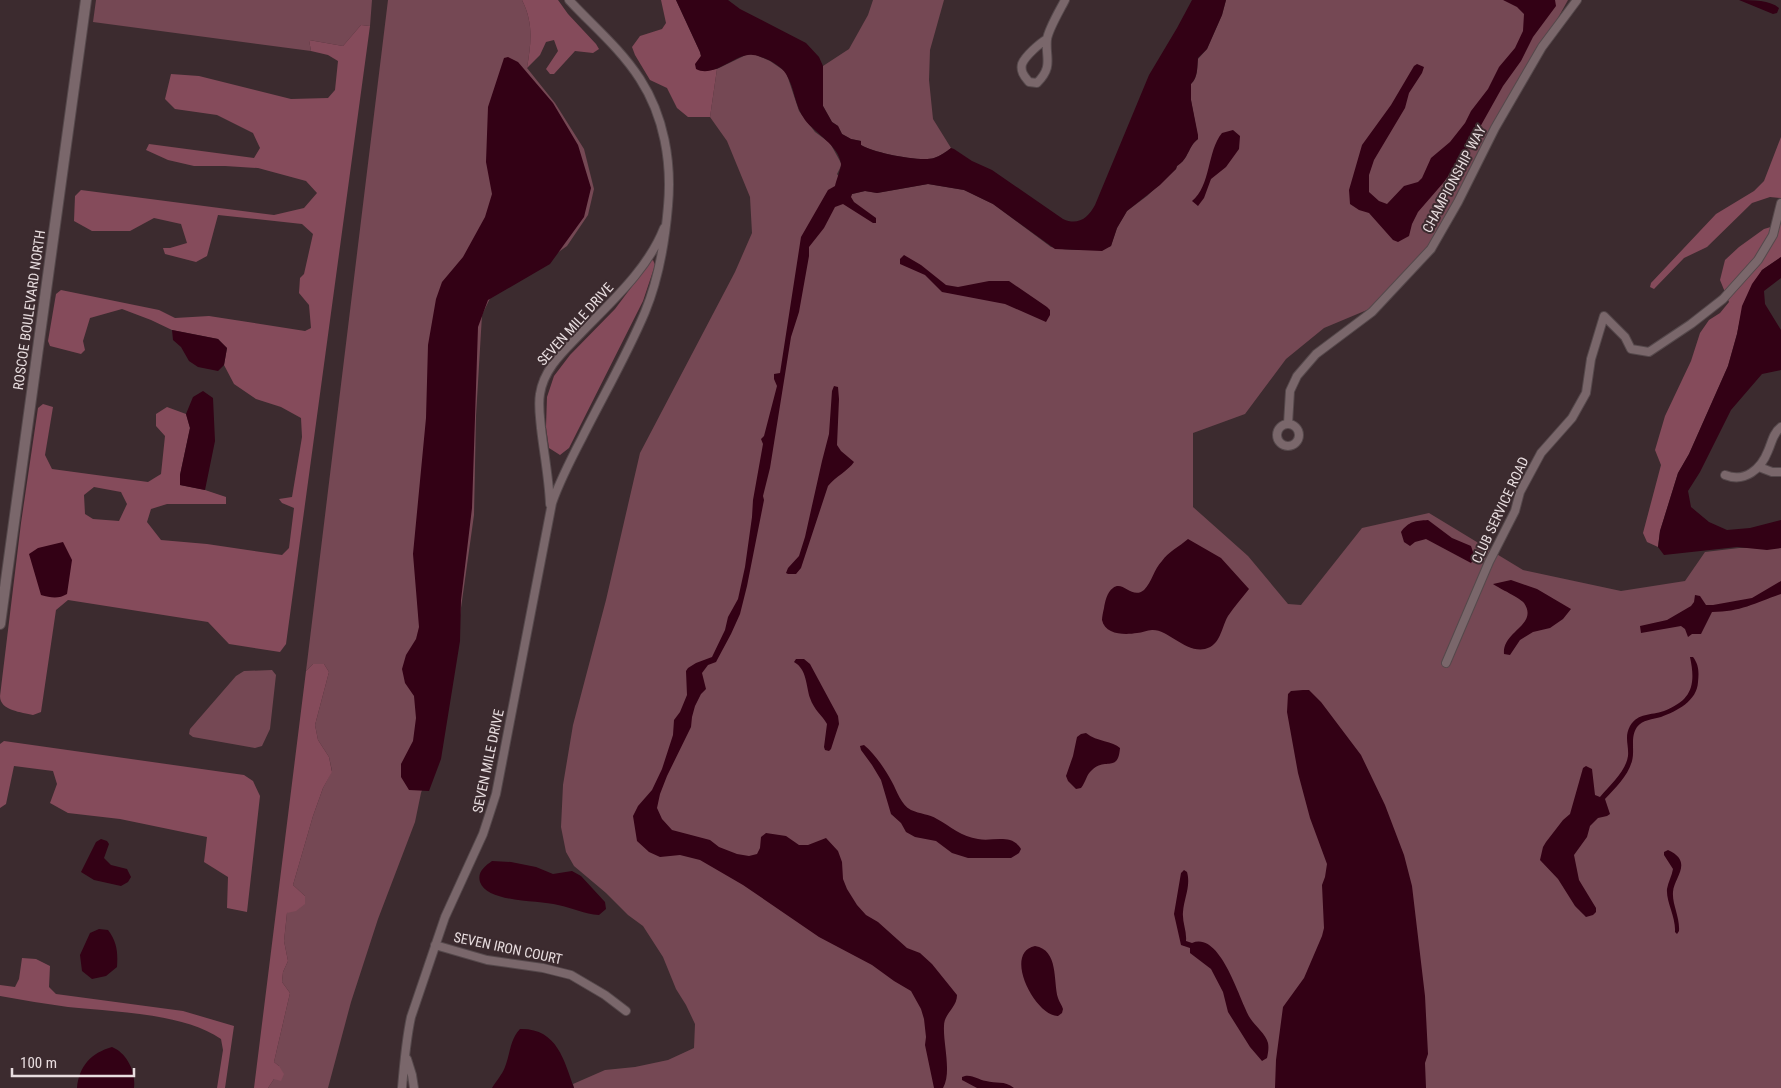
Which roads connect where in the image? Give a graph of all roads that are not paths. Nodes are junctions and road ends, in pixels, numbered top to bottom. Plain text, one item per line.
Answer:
1 (86, 0) edge
2 (569, 0) edge
3 (1065, 0) edge
4 (1577, 0) edge
5 (1047, 39) junction
6 (1781, 203) edge
7 (667, 219) junction
8 (1288, 424) dead end
9 (1781, 427) edge
10 (1758, 467) junction
11 (1781, 472) edge
12 (1725, 475) dead end
13 (549, 517) junction
14 (0, 624) edge
15 (1446, 663) dead end
16 (435, 945) junction
17 (626, 1011) dead end
18 (406, 1058) junction
19 (402, 1088) edge
20 (414, 1088) edge

1 - 14 street, ROSCOE BOULEVARD NORTH
2 - 7 street, SEVEN MILE DRIVE
3 - 5 street
4 - 8 street, CHAMPIONSHIP WAY
5 - 5 street
6 - 15 street, CLUB SERVICE ROAD
7 - 13 street, SEVEN MILE DRIVE
7 - 13 street, SEVEN MILE DRIVE
9 - 10 street
10 - 11 street
10 - 12 street
13 - 16 street, SEVEN MILE DRIVE
16 - 17 street, SEVEN IRON COURT
16 - 18 street, SEVEN MILE DRIVE
18 - 19 street, SEVEN MILE DRIVE
18 - 20 street, SEVEN MILE DRIVE

